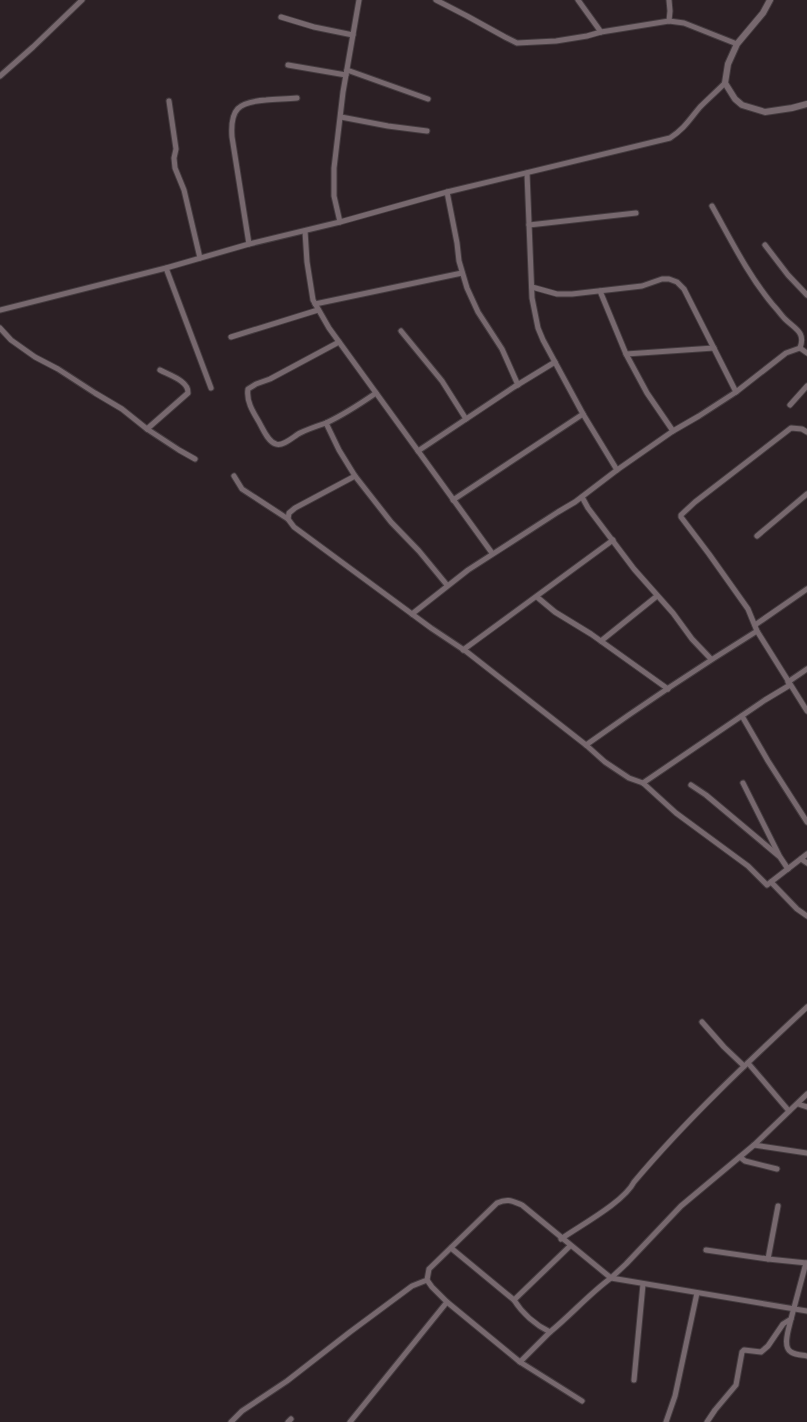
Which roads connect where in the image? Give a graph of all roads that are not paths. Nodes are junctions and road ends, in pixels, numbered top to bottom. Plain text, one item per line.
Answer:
1 (82, 0) edge
2 (359, 0) edge
3 (436, 0) edge
4 (578, 0) edge
5 (668, 0) edge
6 (770, 0) edge
7 (281, 17) dead end
8 (669, 21) junction
9 (601, 32) junction
10 (352, 35) junction
11 (737, 44) junction
12 (288, 66) dead end
13 (346, 73) junction
14 (0, 76) edge
15 (725, 83) junction
16 (297, 98) dead end
17 (428, 99) dead end
18 (169, 101) dead end
19 (807, 104) edge
20 (341, 117) junction
21 (427, 131) dead end
22 (527, 173) junction
23 (447, 192) junction
24 (712, 206) dead end
25 (636, 213) dead end
26 (340, 222) junction
27 (529, 225) junction
28 (305, 231) junction
29 (249, 244) junction
30 (765, 245) dead end
31 (200, 258) junction
32 (166, 268) junction
33 (462, 273) junction
34 (532, 287) junction
35 (600, 291) junction
36 (807, 295) edge
37 (315, 304) junction
38 (0, 310) edge
39 (318, 310) junction
40 (0, 328) edge
41 (401, 331) dead end
42 (231, 337) dead end
43 (339, 342) junction
44 (714, 348) junction
45 (800, 348) junction
46 (807, 352) edge
47 (626, 354) junction
48 (555, 362) junction
49 (160, 370) dead end
50 (518, 385) junction
51 (807, 386) edge
52 (211, 388) dead end
53 (736, 392) junction
54 (376, 393) junction
55 (790, 405) dead end
56 (583, 414) junction
57 (466, 419) junction
58 (326, 422) junction
59 (147, 429) junction
60 (673, 431) junction
61 (807, 432) edge
62 (418, 451) junction
63 (195, 459) dead end
64 (617, 470) junction
65 (234, 476) dead end
66 (354, 476) junction
67 (807, 494) edge
68 (582, 497) junction
69 (453, 500) junction
70 (288, 519) junction
71 (757, 536) dead end
72 (613, 540) junction
73 (492, 553) junction
74 (447, 586) junction
75 (807, 589) edge
76 (657, 596) junction
77 (537, 597) junction
78 (412, 614) junction
79 (755, 625) junction
80 (757, 631) junction
81 (601, 641) junction
82 (463, 650) junction
83 (711, 659) junction
84 (807, 669) edge
85 (789, 683) junction
86 (668, 689) junction
87 (807, 711) edge
88 (742, 716) junction
89 (586, 745) junction
90 (743, 782) dead end
91 (643, 783) junction
92 (691, 785) dead end
93 (807, 822) edge
94 (807, 854) edge
95 (780, 857) junction
96 (801, 859) junction
97 (807, 862) edge
98 (788, 869) junction
99 (771, 882) junction
100 (807, 916) edge
101 (807, 1007) edge
102 (702, 1022) dead end
103 (746, 1065) junction
104 (807, 1094) edge
105 (798, 1104) junction
106 (807, 1107) edge
107 (789, 1111) junction
108 (754, 1145) junction
109 (807, 1153) edge
110 (740, 1157) junction
111 (777, 1169) dead end
112 (778, 1206) dead end
113 (561, 1238) junction
114 (570, 1246) junction
115 (451, 1248) junction
116 (706, 1250) dead end
117 (768, 1259) junction
118 (807, 1263) edge
119 (611, 1278) junction
120 (426, 1280) junction
121 (643, 1284) junction
122 (697, 1293) junction
123 (514, 1300) junction
124 (447, 1302) junction
125 (794, 1309) junction
126 (807, 1311) edge
127 (791, 1320) junction
128 (550, 1332) junction
129 (807, 1356) edge
130 (520, 1362) junction
131 (634, 1380) dead end
132 (582, 1401) dead end
133 (231, 1422) edge
134 (350, 1422) edge
135 (666, 1422) edge
136 (707, 1422) edge

1 - 14 street
2 - 10 street
3 - 9 street
4 - 9 street
5 - 8 street
6 - 11 street
7 - 10 street
8 - 9 street
8 - 11 street
10 - 13 street
11 - 15 street
12 - 13 street
13 - 17 street
13 - 20 street
15 - 19 street
15 - 22 street
16 - 29 street
18 - 31 street
20 - 21 street
20 - 26 street
22 - 23 street
22 - 27 street
23 - 26 street
23 - 33 street
24 - 45 street
25 - 27 street
26 - 28 street
27 - 34 street
28 - 29 street
28 - 37 street
29 - 31 street
30 - 36 street
31 - 32 street
32 - 38 street
32 - 52 street
33 - 37 street
33 - 50 street
34 - 35 street
34 - 48 street
35 - 44 street
35 - 47 street
37 - 39 street
39 - 42 street
39 - 43 street
40 - 59 street
41 - 57 street
43 - 54 street
43 - 58 street
44 - 47 street
44 - 53 street
45 - 46 street
45 - 53 street
47 - 60 street
48 - 50 street
48 - 56 street
49 - 59 street
50 - 57 street
51 - 55 street
53 - 60 street
54 - 58 street
54 - 62 street
56 - 64 street
56 - 69 street
57 - 62 street
58 - 66 street
59 - 63 street
60 - 64 street
61 - 79 street
62 - 69 street
64 - 68 street
65 - 70 street
66 - 70 street
66 - 74 street
67 - 71 street
68 - 72 street
68 - 73 street
69 - 73 street
70 - 78 street
72 - 76 street
72 - 77 street
73 - 74 street
74 - 78 street
75 - 79 street
76 - 81 street
76 - 83 street
77 - 81 street
77 - 82 street
78 - 82 street
79 - 80 street
80 - 83 street
80 - 85 street
81 - 86 street
82 - 89 street
83 - 86 street
84 - 85 street
85 - 87 street
85 - 88 street
86 - 89 street
88 - 91 street
88 - 93 street
89 - 91 street
90 - 95 street
91 - 99 street
92 - 95 street
94 - 96 street
95 - 98 street
96 - 97 street
96 - 98 street
98 - 99 street
99 - 100 street
101 - 103 street
102 - 103 street
103 - 107 street
103 - 113 street
104 - 105 street
105 - 106 street
105 - 107 street
107 - 108 street
108 - 109 street
108 - 110 street
110 - 111 street
110 - 119 street
112 - 117 street
113 - 114 street
113 - 115 street
114 - 119 street
114 - 123 street
115 - 120 street
115 - 123 street
116 - 117 street
117 - 118 street
118 - 125 street
119 - 121 street
119 - 128 street
120 - 124 street
120 - 133 street
121 - 122 street
121 - 131 street
122 - 125 street
122 - 135 street
123 - 128 street
124 - 130 street
124 - 134 street
125 - 126 street
125 - 127 street
127 - 129 street
127 - 136 street
128 - 130 street
130 - 132 street

